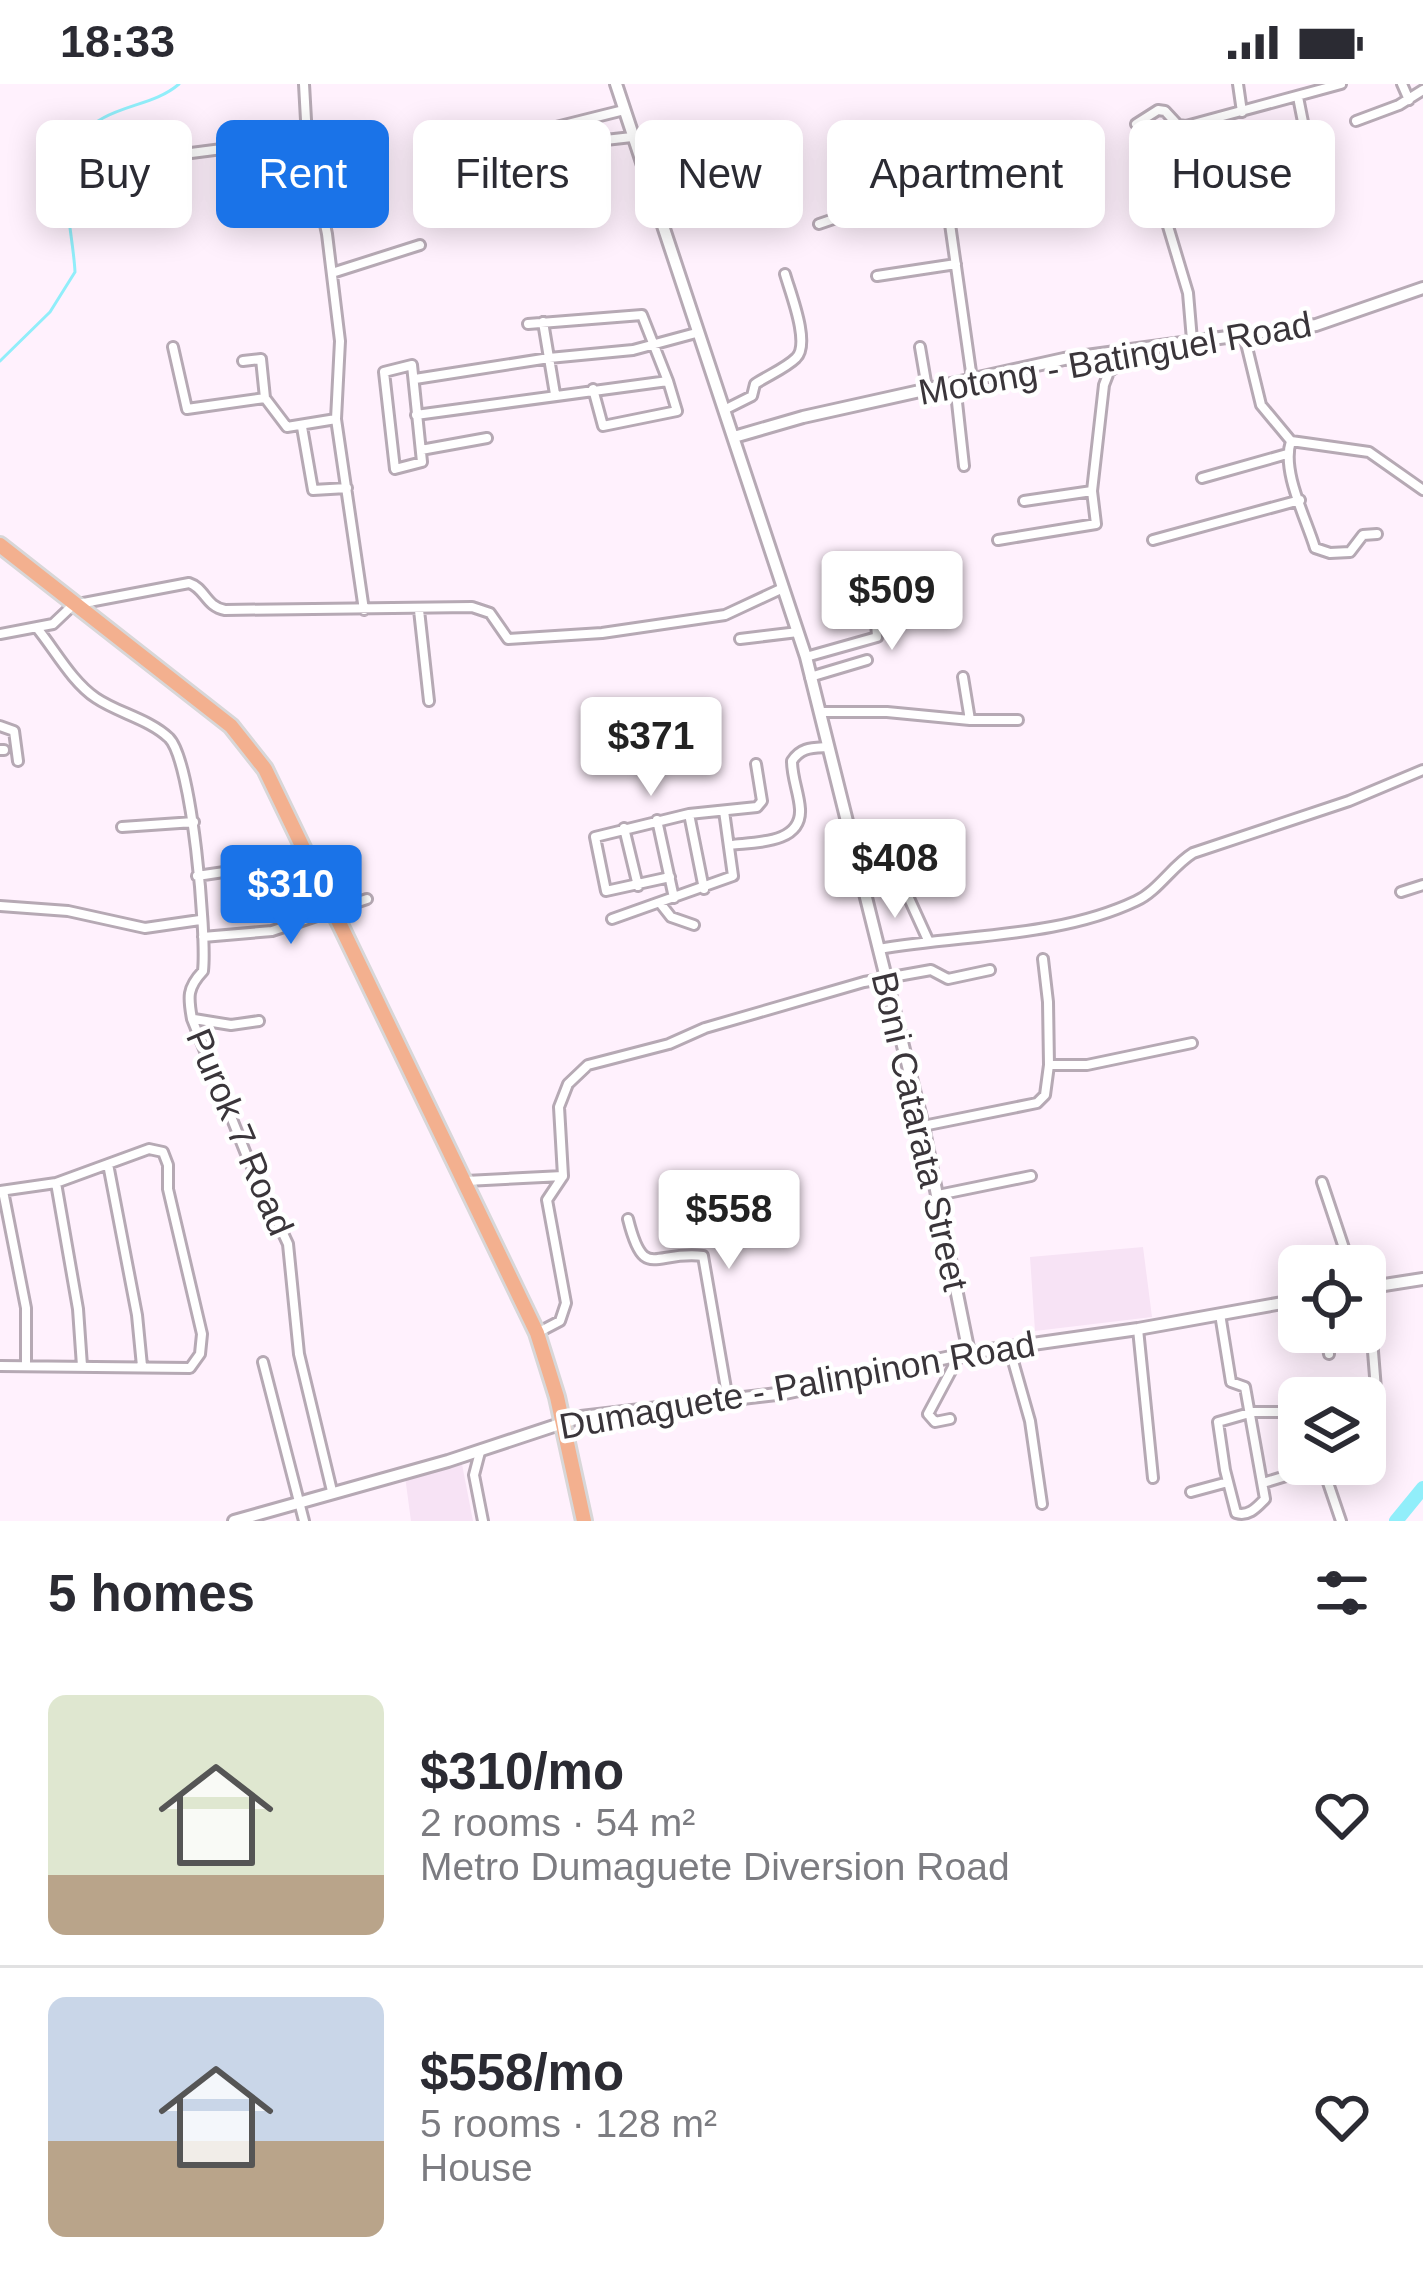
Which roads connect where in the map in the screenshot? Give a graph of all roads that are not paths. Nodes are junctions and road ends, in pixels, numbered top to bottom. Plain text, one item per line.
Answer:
1 (304, 84) edge
2 (616, 84) edge
3 (1238, 84) edge
4 (1341, 84) edge
5 (1402, 84) edge
6 (1317, 88) edge
7 (1423, 90) edge
8 (1298, 97) junction
9 (1408, 100) junction
10 (624, 110) junction
11 (1242, 112) junction
12 (306, 120) edge
13 (585, 120) edge
14 (1142, 120) edge
15 (1175, 120) edge
16 (1210, 120) edge
17 (1303, 120) edge
18 (1356, 121) dead end
19 (632, 137) junction
20 (611, 139) edge
21 (827, 221) edge
22 (819, 224) dead end
23 (324, 228) edge
24 (952, 228) edge
25 (1168, 228) edge
26 (420, 245) dead end
27 (956, 264) junction
28 (332, 273) junction
29 (785, 274) dead end
30 (877, 276) dead end
31 (1423, 288) edge
32 (543, 322) junction
33 (528, 324) dead end
34 (695, 333) junction
35 (1244, 335) junction
36 (1192, 340) junction
37 (655, 346) junction
38 (1144, 346) junction
39 (173, 347) dead end
40 (920, 347) dead end
41 (549, 358) junction
42 (243, 361) dead end
43 (415, 379) junction
44 (972, 379) junction
45 (668, 381) junction
46 (955, 382) junction
47 (927, 388) junction
48 (592, 389) junction
49 (555, 394) junction
50 (265, 398) junction
51 (724, 410) junction
52 (416, 415) junction
53 (336, 419) junction
54 (302, 427) junction
55 (734, 437) junction
56 (487, 438) dead end
57 (1291, 441) junction
58 (421, 450) junction
59 (1288, 453) junction
60 (964, 466) dead end
61 (1202, 478) dead end
62 (347, 488) junction
63 (1423, 490) edge
64 (1092, 491) junction
65 (1300, 500) junction
66 (1024, 501) dead end
67 (1377, 534) dead end
68 (998, 539) dead end
69 (1153, 540) dead end
70 (0, 545) edge
71 (878, 566) dead end
72 (783, 588) junction
73 (73, 605) junction
74 (364, 610) junction
75 (419, 610) junction
76 (37, 628) junction
77 (798, 632) junction
78 (0, 634) edge
79 (740, 639) dead end
80 (806, 657) junction
81 (867, 660) dead end
82 (809, 677) junction
83 (962, 677) dead end
84 (429, 701) dead end
85 (818, 712) junction
86 (970, 720) junction
87 (1018, 720) dead end
88 (0, 726) edge
89 (828, 747) junction
90 (18, 761) dead end
91 (756, 764) dead end
92 (1423, 770) edge
93 (724, 811) junction
94 (689, 814) junction
95 (657, 820) junction
96 (194, 823) junction
97 (122, 827) dead end
98 (624, 828) junction
99 (730, 845) junction
100 (258, 867) dead end
101 (196, 876) junction
102 (670, 878) junction
103 (902, 883) dead end
104 (1423, 885) edge
105 (638, 886) junction
106 (704, 889) junction
107 (1402, 892) dead end
108 (674, 898) junction
109 (367, 899) dead end
110 (660, 904) junction
111 (0, 906) edge
112 (335, 910) junction
113 (612, 919) dead end
114 (200, 920) junction
115 (694, 925) dead end
116 (203, 937) junction
117 (928, 940) junction
118 (878, 949) junction
119 (1043, 959) dead end
120 (990, 970) dead end
121 (886, 977) junction
122 (193, 1019) junction
123 (259, 1021) dead end
124 (1192, 1043) dead end
125 (1048, 1065) junction
126 (923, 1126) junction
127 (108, 1164) junction
128 (1031, 1175) dead end
129 (562, 1176) junction
130 (465, 1181) junction
131 (1322, 1182) dead end
132 (56, 1183) junction
133 (1, 1191) edge
134 (938, 1195) junction
135 (628, 1219) dead end
136 (1343, 1245) edge
137 (1423, 1279) edge
138 (1386, 1285) edge
139 (1278, 1304) edge
140 (1220, 1314) junction
141 (1138, 1329) junction
142 (537, 1333) junction
143 (1009, 1347) junction
144 (964, 1354) junction
145 (262, 1362) dead end
146 (26, 1364) junction
147 (0, 1366) edge
148 (82, 1366) junction
149 (142, 1366) junction
150 (728, 1400) junction
151 (1252, 1412) junction
152 (1278, 1412) edge
153 (950, 1419) dead end
154 (563, 1421) junction
155 (480, 1450) junction
156 (1153, 1478) dead end
157 (1278, 1479) edge
158 (1228, 1482) junction
159 (1263, 1483) junction
160 (1330, 1485) edge
161 (332, 1491) junction
162 (1191, 1492) dead end
163 (298, 1501) junction
164 (1042, 1504) dead end
165 (234, 1521) edge
166 (304, 1521) edge
167 (483, 1521) edge
168 (584, 1521) edge
169 (1341, 1521) edge

1 - 12 street
2 - 10 street, Boni Catarata Street
3 - 11 street
4 - 6 street
5 - 9 street
6 - 8 street
7 - 9 street
8 - 11 street
8 - 17 street
9 - 18 street
10 - 13 street
10 - 19 street, Boni Catarata Street
11 - 16 street
14 - 15 street
19 - 20 street
19 - 34 street, Boni Catarata Street
21 - 22 street
23 - 28 street
24 - 27 street
25 - 36 street
26 - 28 street
27 - 30 street
27 - 44 street
28 - 53 street
29 - 51 street
31 - 35 street, Motong - Batinguel Road
32 - 33 street
32 - 37 street
32 - 41 street
34 - 37 street
34 - 51 street, Boni Catarata Street
35 - 36 street, Motong - Batinguel Road
35 - 57 street
36 - 38 street, Motong - Batinguel Road
37 - 41 street
37 - 45 street
38 - 44 street, Motong - Batinguel Road
38 - 64 street
39 - 50 street
40 - 47 street
41 - 43 street
41 - 49 street
42 - 50 street
43 - 52 street
43 - 58 street
44 - 46 street, Motong - Batinguel Road
45 - 48 street
45 - 48 street
46 - 47 street, Motong - Batinguel Road
46 - 60 street
47 - 55 street, Motong - Batinguel Road
48 - 49 street
49 - 52 street
50 - 54 street
51 - 55 street, Boni Catarata Street
52 - 58 street
53 - 54 street
53 - 62 street
54 - 62 street
55 - 72 street, Boni Catarata Street
56 - 58 street
57 - 59 street
57 - 63 street
59 - 61 street
59 - 65 street
62 - 74 street
64 - 66 street
64 - 68 street
65 - 67 street
65 - 69 street
70 - 73 highway
71 - 80 street
72 - 75 street
72 - 77 street, Boni Catarata Street
73 - 74 street
73 - 76 street
73 - 112 highway
74 - 75 street
75 - 84 street
76 - 78 street
76 - 96 street, Purok 7 Road
77 - 79 street
77 - 80 street, Boni Catarata Street
80 - 82 street, Boni Catarata Street
81 - 82 street
82 - 85 street, Boni Catarata Street
83 - 86 street
85 - 86 street
85 - 89 street, Boni Catarata Street
86 - 87 street
88 - 90 street
89 - 99 street
89 - 118 street, Boni Catarata Street
91 - 93 street
92 - 117 street
93 - 94 street
93 - 99 street
94 - 95 street
94 - 106 street
95 - 98 street
95 - 102 street
96 - 97 street
96 - 101 street, Purok 7 Road
98 - 105 street
98 - 105 street
99 - 106 street
100 - 101 street
101 - 114 street, Purok 7 Road
102 - 105 street
102 - 108 street
103 - 117 street
104 - 107 street
106 - 108 street
108 - 110 street
109 - 112 street
110 - 113 street
110 - 115 street
111 - 114 street
112 - 116 street
112 - 130 highway
114 - 116 street, Purok 7 Road
116 - 122 street, Purok 7 Road
117 - 118 street
118 - 121 street, Boni Catarata Street
119 - 125 street
120 - 121 street
121 - 126 street, Boni Catarata Street
121 - 129 street
122 - 123 street
122 - 161 street, Purok 7 Road
124 - 125 street
125 - 126 street
126 - 134 street, Boni Catarata Street
127 - 132 street
127 - 149 street
127 - 149 street
128 - 134 street
129 - 130 street
129 - 142 street
130 - 142 highway
131 - 136 street
132 - 133 street
132 - 148 street
133 - 146 street
134 - 144 street, Boni Catarata Street
135 - 150 street
137 - 138 street
139 - 140 street, Dumaguete - Palinpinon Road
140 - 141 street, Dumaguete - Palinpinon Road
140 - 151 street
141 - 143 street, Dumaguete - Palinpinon Road
141 - 156 street
142 - 154 highway
143 - 144 street, Dumaguete - Palinpinon Road
143 - 164 street
144 - 150 street, Dumaguete - Palinpinon Road
144 - 153 street
145 - 163 street
146 - 147 street
146 - 148 street
148 - 149 street
150 - 154 street, Dumaguete - Palinpinon Road
151 - 152 street
151 - 158 street
151 - 159 street
154 - 155 street, Dumaguete - Palinpinon Road
154 - 168 highway
155 - 161 street, Dumaguete - Palinpinon Road
155 - 167 street
157 - 159 street
158 - 159 street
158 - 162 street
160 - 169 street
161 - 163 street, Dumaguete - Palinpinon Road
163 - 165 street, Dumaguete - Palinpinon Road
163 - 166 street

